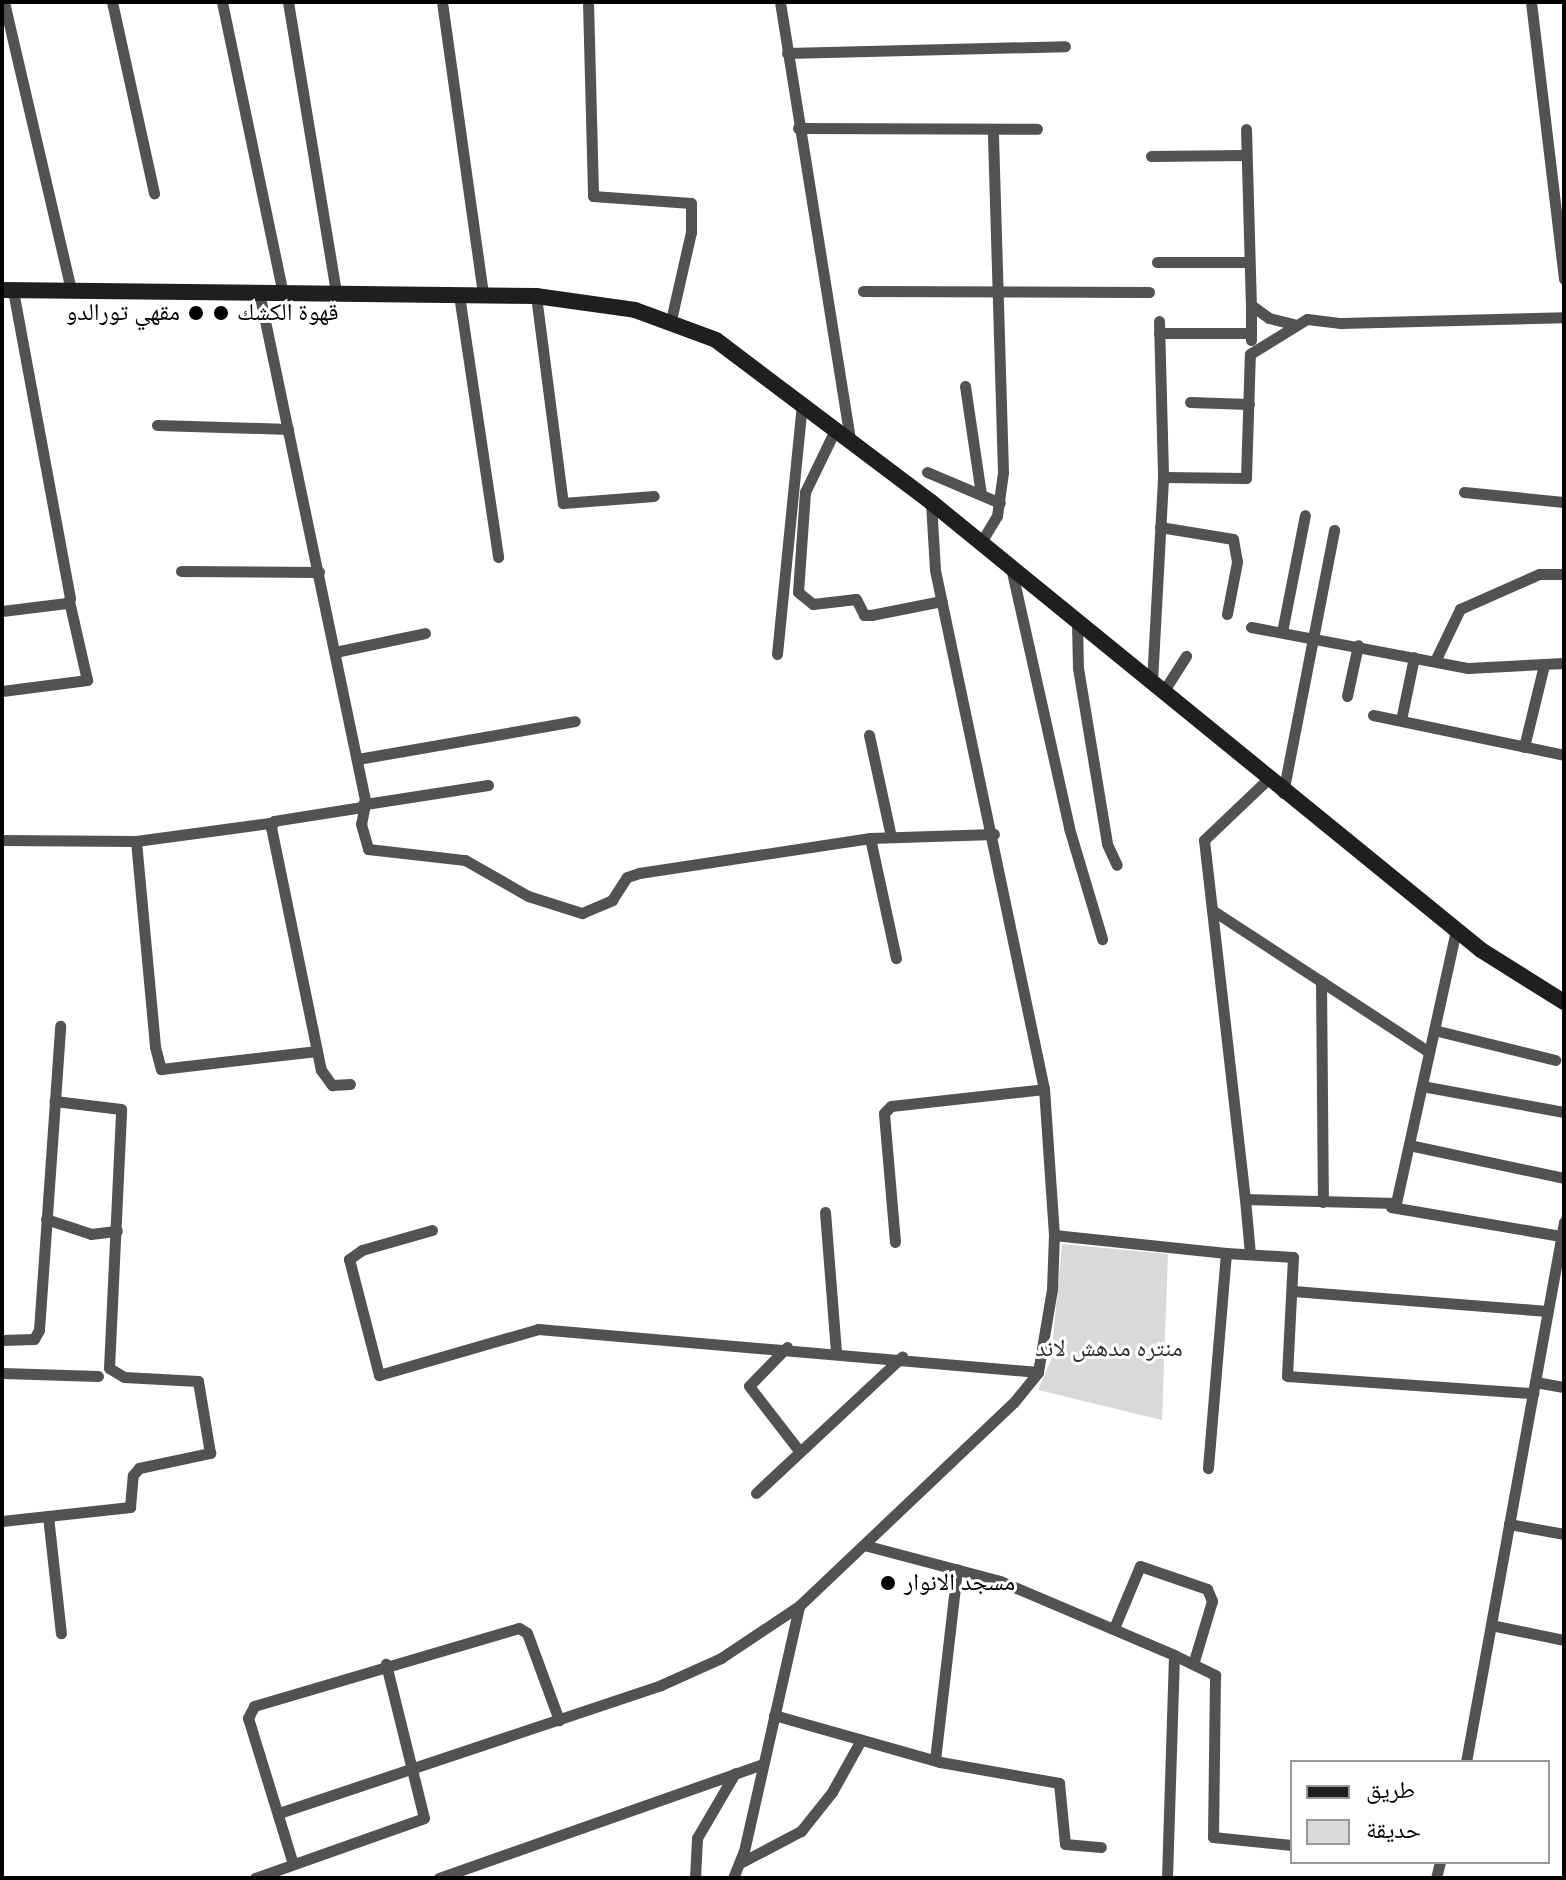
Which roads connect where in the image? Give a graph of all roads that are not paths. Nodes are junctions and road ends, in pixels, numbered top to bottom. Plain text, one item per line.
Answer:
1 (4, 2) edge
2 (112, 2) edge
3 (222, 2) edge
4 (288, 2) edge
5 (442, 2) edge
6 (588, 2) edge
7 (780, 2) edge
8 (1531, 2) edge
9 (1065, 46) dead end
10 (787, 53) junction
11 (798, 128) junction
12 (993, 129) junction
13 (1037, 129) dead end
14 (1246, 129) dead end
15 (1246, 155) junction
16 (1151, 156) dead end
17 (154, 193) dead end
18 (1157, 262) dead end
19 (1249, 262) junction
20 (1564, 279) edge
21 (8, 290) edge
22 (71, 290) junction
23 (863, 291) dead end
24 (1000, 291) junction
25 (259, 292) junction
26 (1149, 292) dead end
27 (336, 293) junction
28 (283, 294) junction
29 (459, 295) junction
30 (483, 295) junction
31 (536, 296) junction
32 (1251, 305) junction
33 (1564, 317) edge
34 (671, 320) junction
35 (1293, 324) junction
36 (1251, 333) junction
37 (1250, 354) junction
38 (965, 386) dead end
39 (802, 401) junction
40 (1190, 402) dead end
41 (1249, 404) junction
42 (157, 425) dead end
43 (836, 428) junction
44 (288, 429) junction
45 (850, 438) junction
46 (927, 472) dead end
47 (1163, 477) junction
48 (1464, 492) dead end
49 (981, 495) junction
50 (654, 496) dead end
51 (931, 502) junction
52 (1564, 502) edge
53 (1000, 503) junction
54 (1305, 515) dead end
55 (1160, 527) junction
56 (1334, 530) dead end
57 (980, 544) junction
58 (498, 557) dead end
59 (181, 571) dead end
60 (319, 572) junction
61 (1012, 572) junction
62 (1564, 574) edge
63 (69, 601) junction
64 (942, 601) junction
65 (2, 611) edge
66 (1227, 614) dead end
67 (1077, 624) junction
68 (1251, 627) dead end
69 (1282, 632) junction
70 (425, 633) dead end
71 (1315, 636) junction
72 (1358, 645) junction
73 (335, 652) junction
74 (777, 654) dead end
75 (1186, 656) dead end
76 (1414, 657) junction
77 (1435, 661) junction
78 (1564, 663) edge
79 (1544, 665) junction
80 (1157, 687) junction
81 (2, 691) edge
82 (1347, 696) dead end
83 (1373, 715) dead end
84 (1401, 720) junction
85 (575, 721) dead end
86 (869, 735) dead end
87 (1524, 747) junction
88 (1564, 755) edge
89 (358, 759) junction
90 (1267, 780) junction
91 (488, 785) dead end
92 (1283, 793) junction
93 (365, 804) junction
94 (270, 823) junction
95 (994, 834) junction
96 (891, 837) junction
97 (870, 838) junction
98 (2, 840) edge
99 (136, 841) junction
100 (1117, 865) dead end
101 (1212, 910) junction
102 (1456, 930) junction
103 (1102, 939) dead end
104 (896, 958) dead end
105 (1321, 981) junction
106 (1564, 1002) edge
107 (60, 1026) dead end
108 (1434, 1030) junction
109 (317, 1051) junction
110 (1429, 1052) junction
111 (1555, 1060) dead end
112 (350, 1084) dead end
113 (1422, 1086) junction
114 (1044, 1089) junction
115 (54, 1101) junction
116 (1564, 1112) edge
117 (1409, 1145) junction
118 (1564, 1178) edge
119 (1245, 1199) junction
120 (1323, 1202) junction
121 (1390, 1207) junction
122 (825, 1212) dead end
123 (46, 1219) junction
124 (1564, 1222) edge
125 (432, 1230) dead end
126 (117, 1231) junction
127 (1054, 1235) junction
128 (1561, 1236) junction
129 (895, 1242) dead end
130 (1226, 1253) junction
131 (1250, 1254) junction
132 (1293, 1291) junction
133 (1547, 1311) junction
134 (2, 1340) edge
135 (787, 1347) junction
136 (836, 1351) junction
137 (902, 1357) junction
138 (1038, 1372) junction
139 (2, 1373) edge
140 (98, 1376) dead end
141 (1564, 1387) edge
142 (1534, 1388) junction
143 (800, 1452) junction
144 (1208, 1468) dead end
145 (756, 1493) dead end
146 (48, 1516) junction
147 (2, 1521) edge
148 (1509, 1524) junction
149 (1564, 1534) edge
150 (864, 1545) junction
151 (957, 1569) junction
152 (799, 1606) junction
153 (1491, 1625) junction
154 (1114, 1628) junction
155 (61, 1633) dead end
156 (1564, 1640) edge
157 (1174, 1655) junction
158 (1194, 1661) junction
159 (386, 1664) junction
160 (774, 1715) junction
161 (559, 1720) junction
162 (861, 1740) junction
163 (935, 1760) junction
164 (1466, 1760) edge
165 (763, 1764) junction
166 (414, 1769) junction
167 (735, 1773) junction
168 (279, 1813) junction
169 (1290, 1845) edge
170 (1101, 1847) dead end
171 (740, 1863) junction
172 (293, 1864) junction
173 (255, 1878) edge
174 (439, 1878) edge
175 (695, 1878) edge
176 (733, 1878) edge
177 (1167, 1878) edge

1 - 22 street
2 - 17 street
3 - 28 street
4 - 27 street
5 - 30 street
6 - 34 street
7 - 10 street
8 - 20 street
9 - 10 street
10 - 11 street
11 - 12 street
11 - 45 street
12 - 13 street
12 - 24 street
14 - 15 street
15 - 16 street
15 - 19 street
18 - 19 street
19 - 32 street
21 - 22 main road
21 - 63 street
22 - 25 main road
23 - 24 street
24 - 26 street
24 - 53 street
25 - 28 main road
25 - 44 street
27 - 28 main road
27 - 29 main road
29 - 30 main road
29 - 58 street
30 - 31 main road
31 - 34 main road
31 - 50 street
32 - 35 street
32 - 36 street
33 - 35 street
34 - 39 main road
35 - 37 street
36 - 37 street
36 - 47 street
37 - 41 street
38 - 49 street
39 - 43 main road
39 - 74 street
40 - 41 street
41 - 47 street
42 - 44 street
43 - 45 main road
43 - 64 street
44 - 60 street
45 - 51 main road
46 - 49 street
47 - 55 street
48 - 52 street
49 - 53 street
51 - 57 main road
51 - 64 street
53 - 57 street
54 - 69 street
55 - 66 street
55 - 80 street
56 - 71 street
57 - 61 main road
59 - 60 street
60 - 73 street
61 - 67 main road
61 - 103 street
62 - 77 street
63 - 65 street
63 - 81 street
64 - 95 street
67 - 80 main road
67 - 100 street
68 - 69 street
69 - 71 street
70 - 73 street
71 - 72 street
71 - 92 street
72 - 76 street
72 - 82 street
73 - 89 street
75 - 80 street
76 - 77 street
76 - 84 street
77 - 79 street
78 - 79 street
79 - 87 street
80 - 90 main road
83 - 84 street
84 - 87 street
85 - 89 street
86 - 96 street
87 - 88 street
89 - 93 street
90 - 92 main road
90 - 101 street
91 - 93 street
92 - 102 main road
93 - 94 street
93 - 97 street
94 - 99 street
94 - 109 street
95 - 96 street
95 - 114 street
96 - 97 street
97 - 104 street
98 - 99 street
99 - 109 street
101 - 105 street
101 - 119 street
102 - 106 main road
102 - 108 street
105 - 110 street
105 - 120 street
107 - 115 street
108 - 110 street
108 - 111 street
109 - 112 street
110 - 113 street
113 - 116 street
113 - 117 street
114 - 127 street
114 - 129 street
115 - 123 street
115 - 126 street
117 - 118 street
117 - 121 street
119 - 120 street
119 - 131 street
120 - 121 street
121 - 128 street
122 - 136 street
123 - 126 street
123 - 134 street
124 - 128 street
125 - 135 street
126 - 146 street
127 - 130 street
127 - 138 street
128 - 133 street
130 - 131 street
130 - 144 street
131 - 132 street
132 - 133 street
132 - 142 street
133 - 142 street
135 - 136 street
135 - 143 street
136 - 137 street
137 - 138 street
137 - 143 street
138 - 150 street
139 - 140 street
141 - 142 street
142 - 148 street
143 - 145 street
146 - 147 street
146 - 155 street
148 - 149 street
148 - 153 street
150 - 151 street
150 - 152 street
151 - 154 street
151 - 163 street
152 - 160 street
152 - 161 street
153 - 156 street
153 - 164 street
154 - 157 street
154 - 158 street
157 - 158 street
157 - 177 street
158 - 169 street
159 - 161 street
159 - 166 street
159 - 168 street
160 - 162 street
160 - 165 street
161 - 166 street
162 - 163 street
162 - 171 street
163 - 170 street
165 - 167 street
165 - 171 street
166 - 168 street
166 - 172 street
167 - 174 street
167 - 175 street
168 - 172 street
171 - 176 street
172 - 173 street

